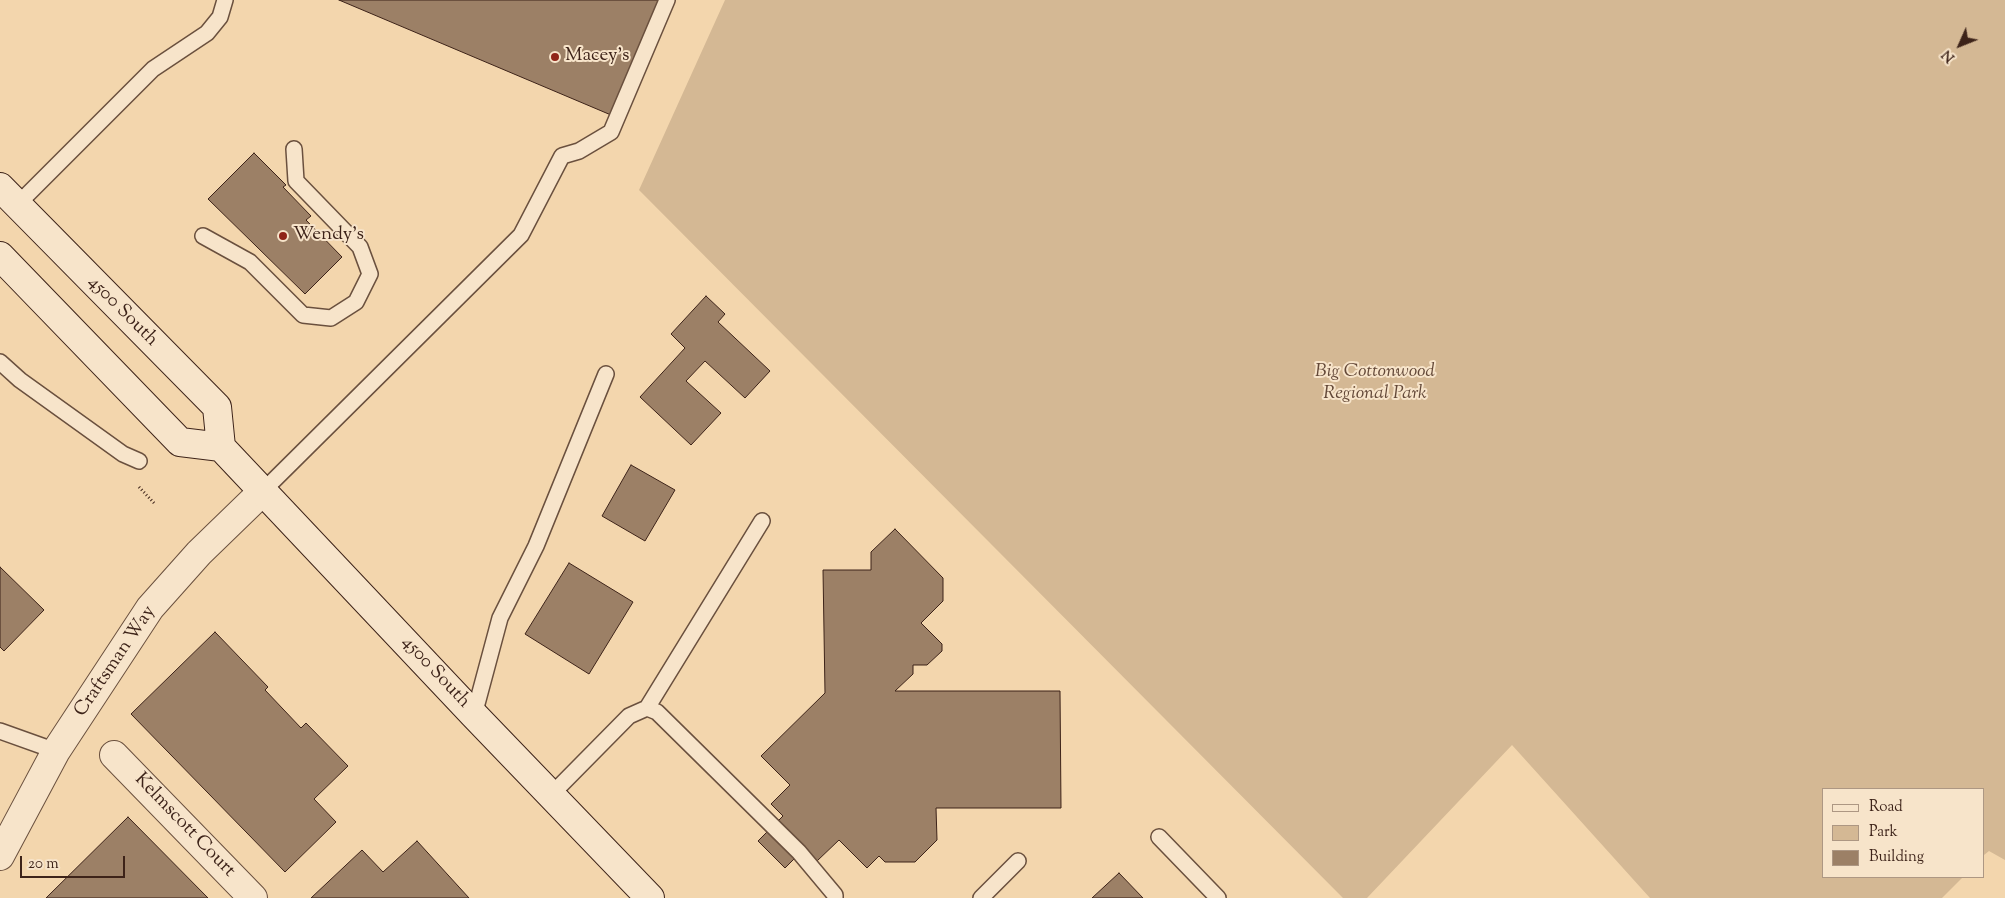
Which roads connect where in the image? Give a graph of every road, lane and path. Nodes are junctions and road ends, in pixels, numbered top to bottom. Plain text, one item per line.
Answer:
1 (225, 0) edge
2 (667, 0) edge
3 (294, 148) dead end
4 (8, 196) edge
5 (203, 236) dead end
6 (0, 256) edge
7 (0, 362) edge
8 (606, 374) dead end
9 (221, 447) junction
10 (139, 461) dead end
11 (263, 490) junction
12 (762, 521) dead end
13 (647, 708) junction
14 (474, 715) junction
15 (0, 732) edge
16 (56, 751) junction
17 (114, 755) dead end
18 (551, 795) junction
19 (1159, 837) dead end
20 (0, 856) edge
21 (1018, 860) dead end
22 (247, 896) edge
23 (650, 898) edge
24 (835, 898) edge
25 (981, 898) edge
26 (1218, 898) edge

1 - 4 lane
2 - 11 lane
3 - 5 lane
4 - 9 main road, 4500 South
6 - 9 main road
7 - 10 lane
8 - 14 lane
9 - 11 main road, 4500 South
11 - 14 main road, 4500 South
11 - 16 main road, Craftsman Way
12 - 13 lane
13 - 18 lane
13 - 24 lane
14 - 18 main road, 4500 South
15 - 16 lane
16 - 20 main road, Craftsman Way
17 - 22 main road, Kelmscott Court
18 - 23 main road, 4500 South
19 - 26 lane
21 - 25 lane

